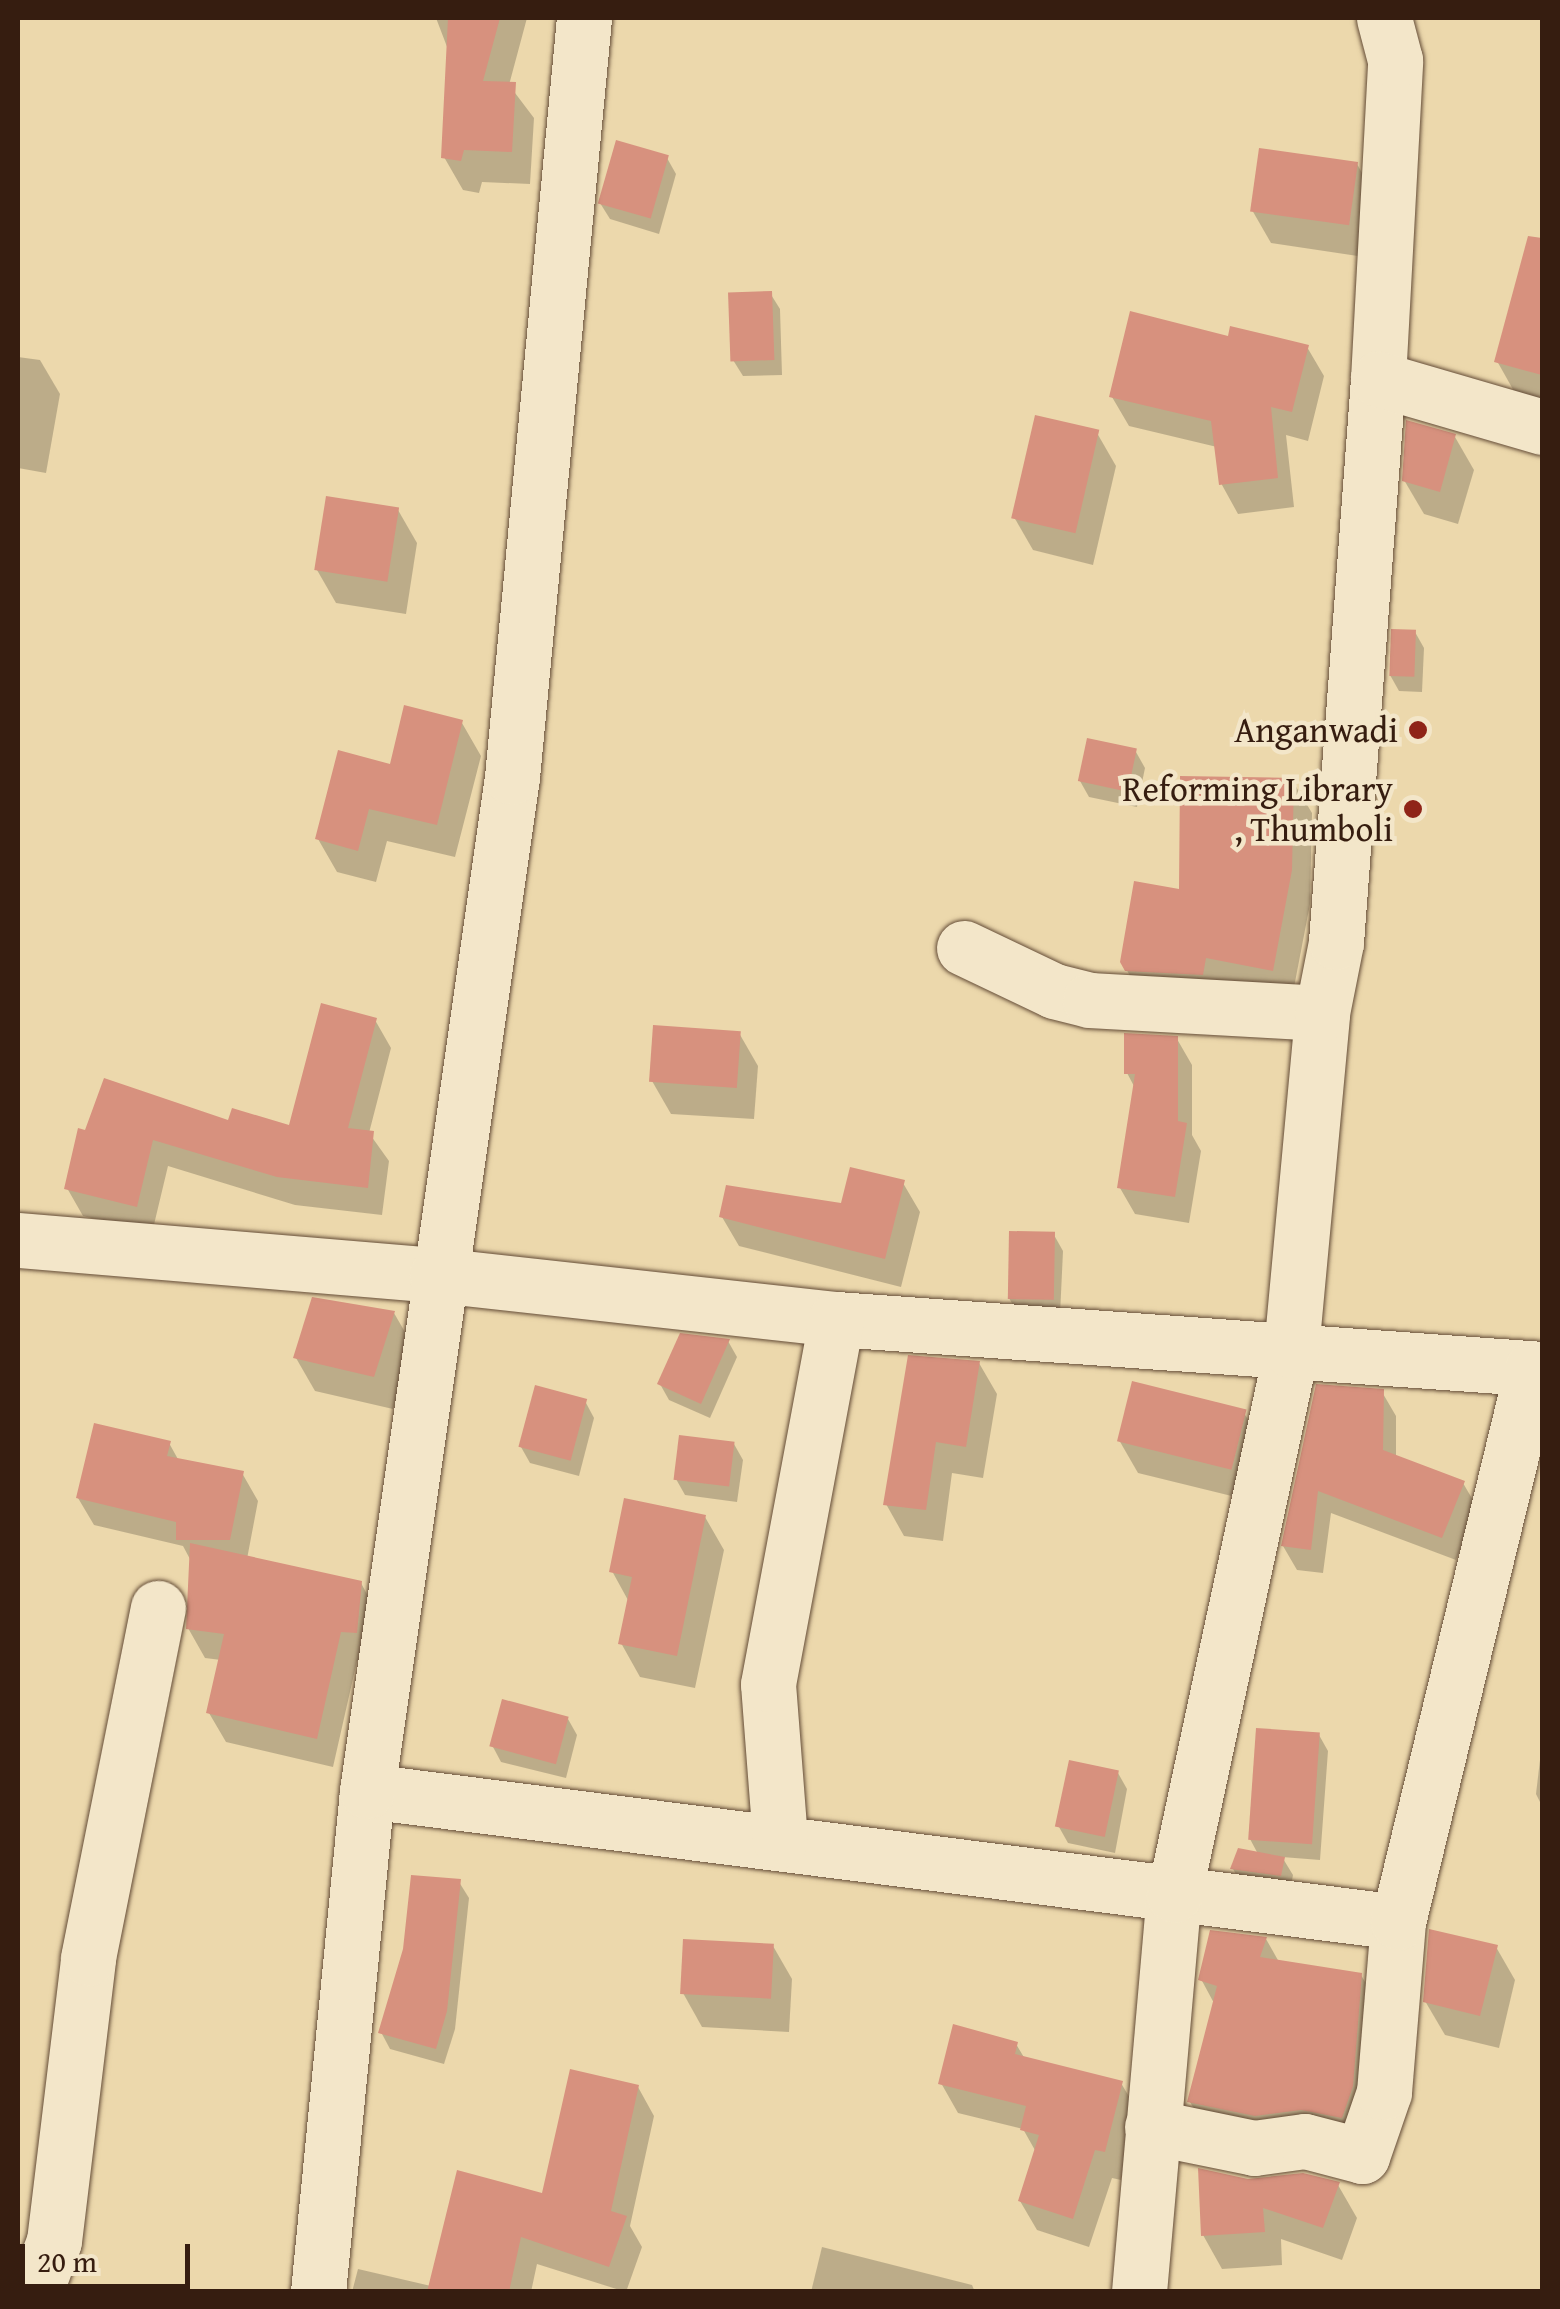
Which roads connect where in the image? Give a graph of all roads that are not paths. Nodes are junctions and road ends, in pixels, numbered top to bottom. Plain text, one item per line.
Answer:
1 (584, 18) edge
2 (1384, 18) edge
3 (1378, 379) junction
4 (1542, 427) edge
5 (964, 948) dead end
6 (1322, 1014) junction
7 (18, 1240) edge
8 (437, 1275) junction
9 (836, 1319) junction
10 (1291, 1350) junction
11 (1537, 1369) edge
12 (158, 1608) dead end
13 (367, 1791) junction
14 (780, 1840) junction
15 (1174, 1895) junction
16 (1398, 1922) junction
17 (1152, 2128) junction
18 (35, 2292) edge
19 (318, 2292) edge
20 (1138, 2292) edge

1 - 8 street
2 - 3 street
3 - 4 street
3 - 6 street
5 - 6 street
6 - 10 street
7 - 8 street
8 - 9 street
8 - 13 street
9 - 10 street
9 - 14 street
10 - 11 street
10 - 15 street
11 - 16 street
12 - 18 street
13 - 14 street
13 - 19 street
14 - 15 street
15 - 16 street
15 - 17 street
16 - 17 street
17 - 20 street

